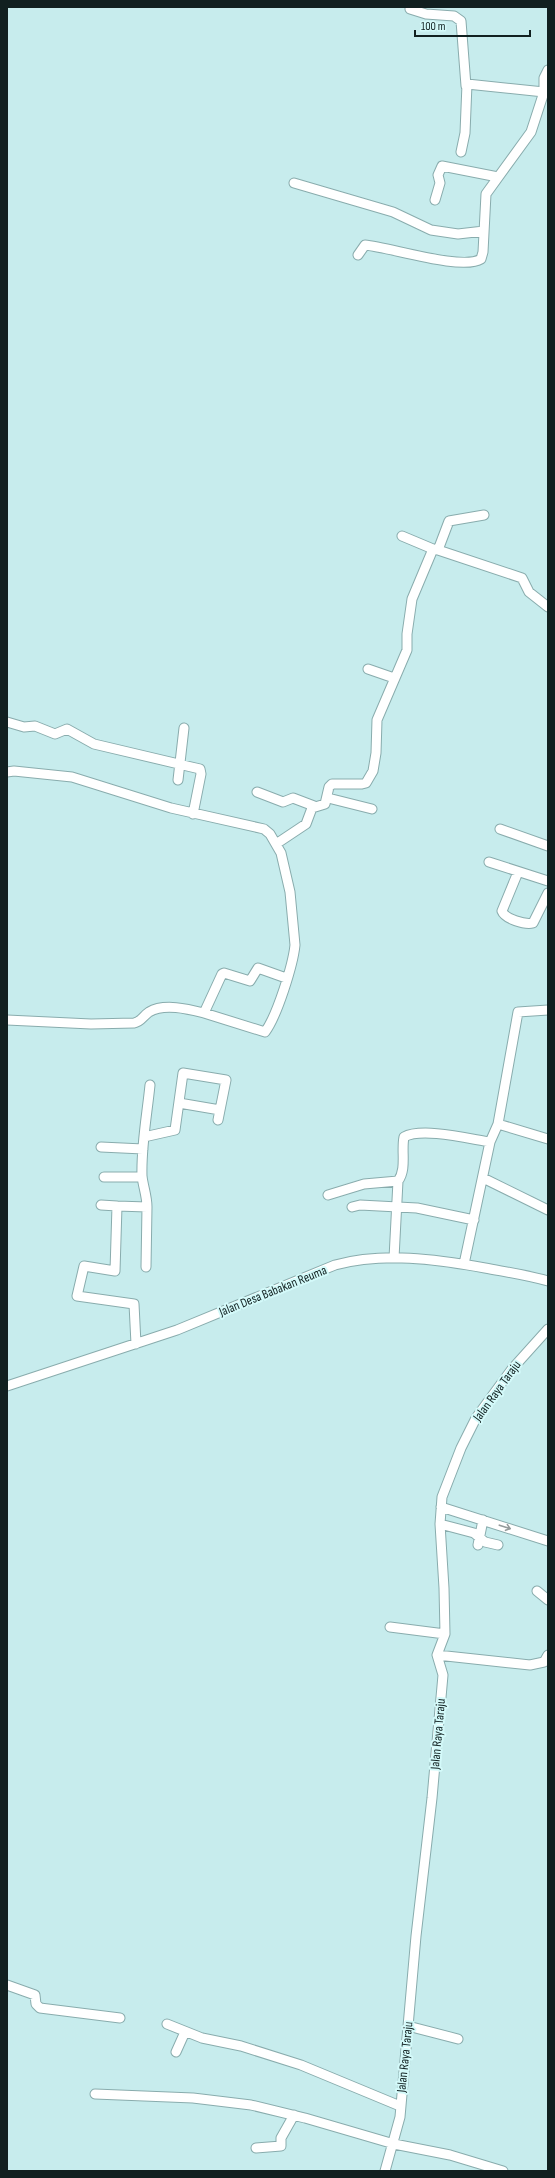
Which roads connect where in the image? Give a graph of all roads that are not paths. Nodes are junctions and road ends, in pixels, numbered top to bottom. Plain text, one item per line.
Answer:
1 (410, 9) dead end
2 (548, 70) edge
3 (466, 86) junction
4 (544, 92) junction
5 (461, 152) dead end
6 (498, 177) junction
7 (294, 183) dead end
8 (435, 200) dead end
9 (484, 231) junction
10 (358, 255) dead end
11 (484, 515) dead end
12 (402, 536) dead end
13 (435, 549) junction
14 (548, 607) edge
15 (368, 668) dead end
16 (394, 678) junction
17 (7, 722) edge
18 (184, 728) dead end
19 (181, 764) junction
20 (7, 772) edge
21 (178, 780) dead end
22 (257, 792) dead end
23 (328, 798) junction
24 (314, 806) junction
25 (372, 809) dead end
26 (193, 814) junction
27 (500, 829) dead end
28 (276, 844) junction
29 (548, 846) edge
30 (489, 862) dead end
31 (518, 872) junction
32 (548, 881) edge
33 (548, 893) edge
34 (286, 978) junction
35 (548, 1010) edge
36 (204, 1013) junction
37 (10, 1021) edge
38 (7, 1029) edge
39 (150, 1085) dead end
40 (179, 1103) junction
41 (220, 1110) junction
42 (218, 1120) dead end
43 (498, 1124) junction
44 (144, 1137) junction
45 (548, 1139) edge
46 (490, 1142) junction
47 (101, 1147) dead end
48 (143, 1149) junction
49 (104, 1177) dead end
50 (142, 1177) junction
51 (483, 1178) junction
52 (398, 1181) junction
53 (328, 1195) dead end
54 (101, 1205) dead end
55 (117, 1206) junction
56 (398, 1206) junction
57 (147, 1207) junction
58 (352, 1207) dead end
59 (548, 1210) edge
60 (474, 1220) junction
61 (394, 1258) junction
62 (464, 1264) junction
63 (146, 1267) dead end
64 (548, 1281) edge
65 (548, 1329) edge
66 (136, 1344) junction
67 (7, 1386) edge
68 (441, 1507) junction
69 (483, 1520) junction
70 (440, 1524) junction
71 (478, 1540) junction
72 (548, 1541) edge
73 (498, 1545) dead end
74 (537, 1591) dead end
75 (548, 1600) edge
76 (390, 1627) dead end
77 (444, 1634) junction
78 (437, 1655) junction
79 (548, 1656) edge
80 (7, 1985) edge
81 (120, 2018) dead end
82 (167, 2024) dead end
83 (408, 2026) junction
84 (185, 2032) junction
85 (458, 2039) dead end
86 (176, 2052) dead end
87 (95, 2094) dead end
88 (400, 2106) junction
89 (294, 2115) junction
90 (394, 2144) junction
91 (256, 2148) dead end
92 (386, 2171) edge
93 (503, 2171) edge

1 - 3 street
2 - 4 street
3 - 4 street
3 - 5 street
4 - 6 street
6 - 8 street
6 - 9 street
7 - 9 street
9 - 10 street
11 - 13 street
12 - 13 street
13 - 14 street
13 - 16 street
15 - 16 street
16 - 23 street
17 - 19 street
18 - 19 street
19 - 21 street
19 - 26 street
20 - 26 street
22 - 24 street
23 - 24 street
23 - 25 street
24 - 28 street
26 - 28 street
27 - 29 street
28 - 34 street
30 - 31 street
31 - 32 street
31 - 33 street
34 - 36 street
34 - 36 street
35 - 43 street
36 - 37 street
37 - 38 street
39 - 44 street
40 - 41 street
40 - 41 street
40 - 44 street
41 - 42 street
43 - 45 street
43 - 46 street
44 - 48 street
46 - 51 street
46 - 52 street
47 - 48 street
48 - 50 street
49 - 50 street
50 - 57 street
51 - 59 street
51 - 60 street
52 - 53 street
52 - 56 street
54 - 55 street
55 - 57 street
55 - 66 street
56 - 58 street
56 - 60 street
56 - 61 street
57 - 63 street
60 - 62 street
61 - 62 street, Jalan Desa Babakan Reuma
61 - 66 street, Jalan Desa Babakan Reuma
62 - 64 street, Jalan Desa Babakan Reuma
65 - 68 street, Jalan Raya Taraju
66 - 67 street, Jalan Desa Babakan Reuma
68 - 69 street
68 - 70 street, Jalan Raya Taraju
69 - 71 street
69 -> 72 street
70 - 71 street
70 - 77 street, Jalan Raya Taraju
71 - 73 street
74 - 75 street
76 - 77 street
77 - 78 street, Jalan Raya Taraju
78 - 79 street
78 - 83 street, Jalan Raya Taraju
80 - 81 street
82 - 84 street
83 - 85 street
83 - 88 street, Jalan Raya Taraju
84 - 86 street
84 - 88 street
87 - 89 street
88 - 90 street, Jalan Raya Taraju
89 - 90 street
89 - 91 street
90 - 92 street, Jalan Raya Taraju
90 - 93 street

